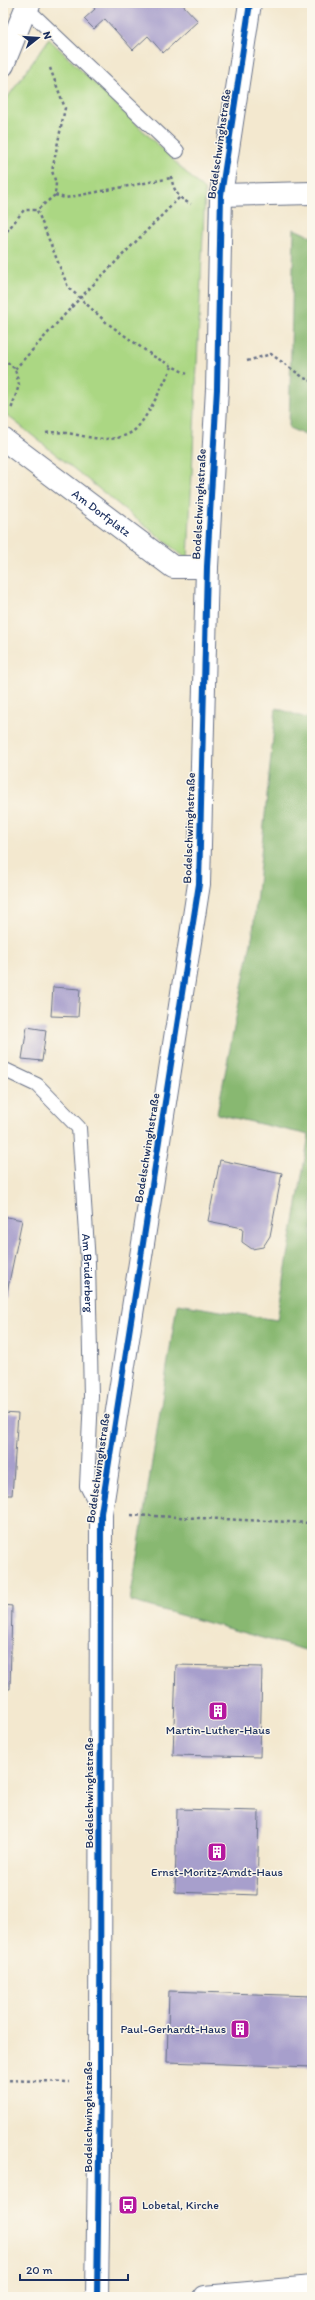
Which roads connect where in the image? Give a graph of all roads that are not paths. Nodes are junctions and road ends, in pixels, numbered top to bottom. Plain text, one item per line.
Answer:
1 (250, 3) edge
2 (28, 5) edge
3 (3, 65) edge
4 (178, 151) dead end
5 (310, 194) edge
6 (221, 195) junction
7 (3, 439) edge
8 (207, 567) junction
9 (3, 1070) edge
10 (101, 1513) junction
11 (312, 2287) edge
12 (98, 2297) edge
13 (204, 2297) edge

1 - 6 street, Bodelschwinghstraße
2 - 3 street
2 - 4 lane
5 - 6 street, Bodelschwinghstraße
6 - 8 street, Bodelschwinghstraße
7 - 8 street, Am Dorfplatz
8 - 10 street, Bodelschwinghstraße
9 - 10 lane, Am Brüderberg
10 - 12 street, Bodelschwinghstraße
11 - 13 street

